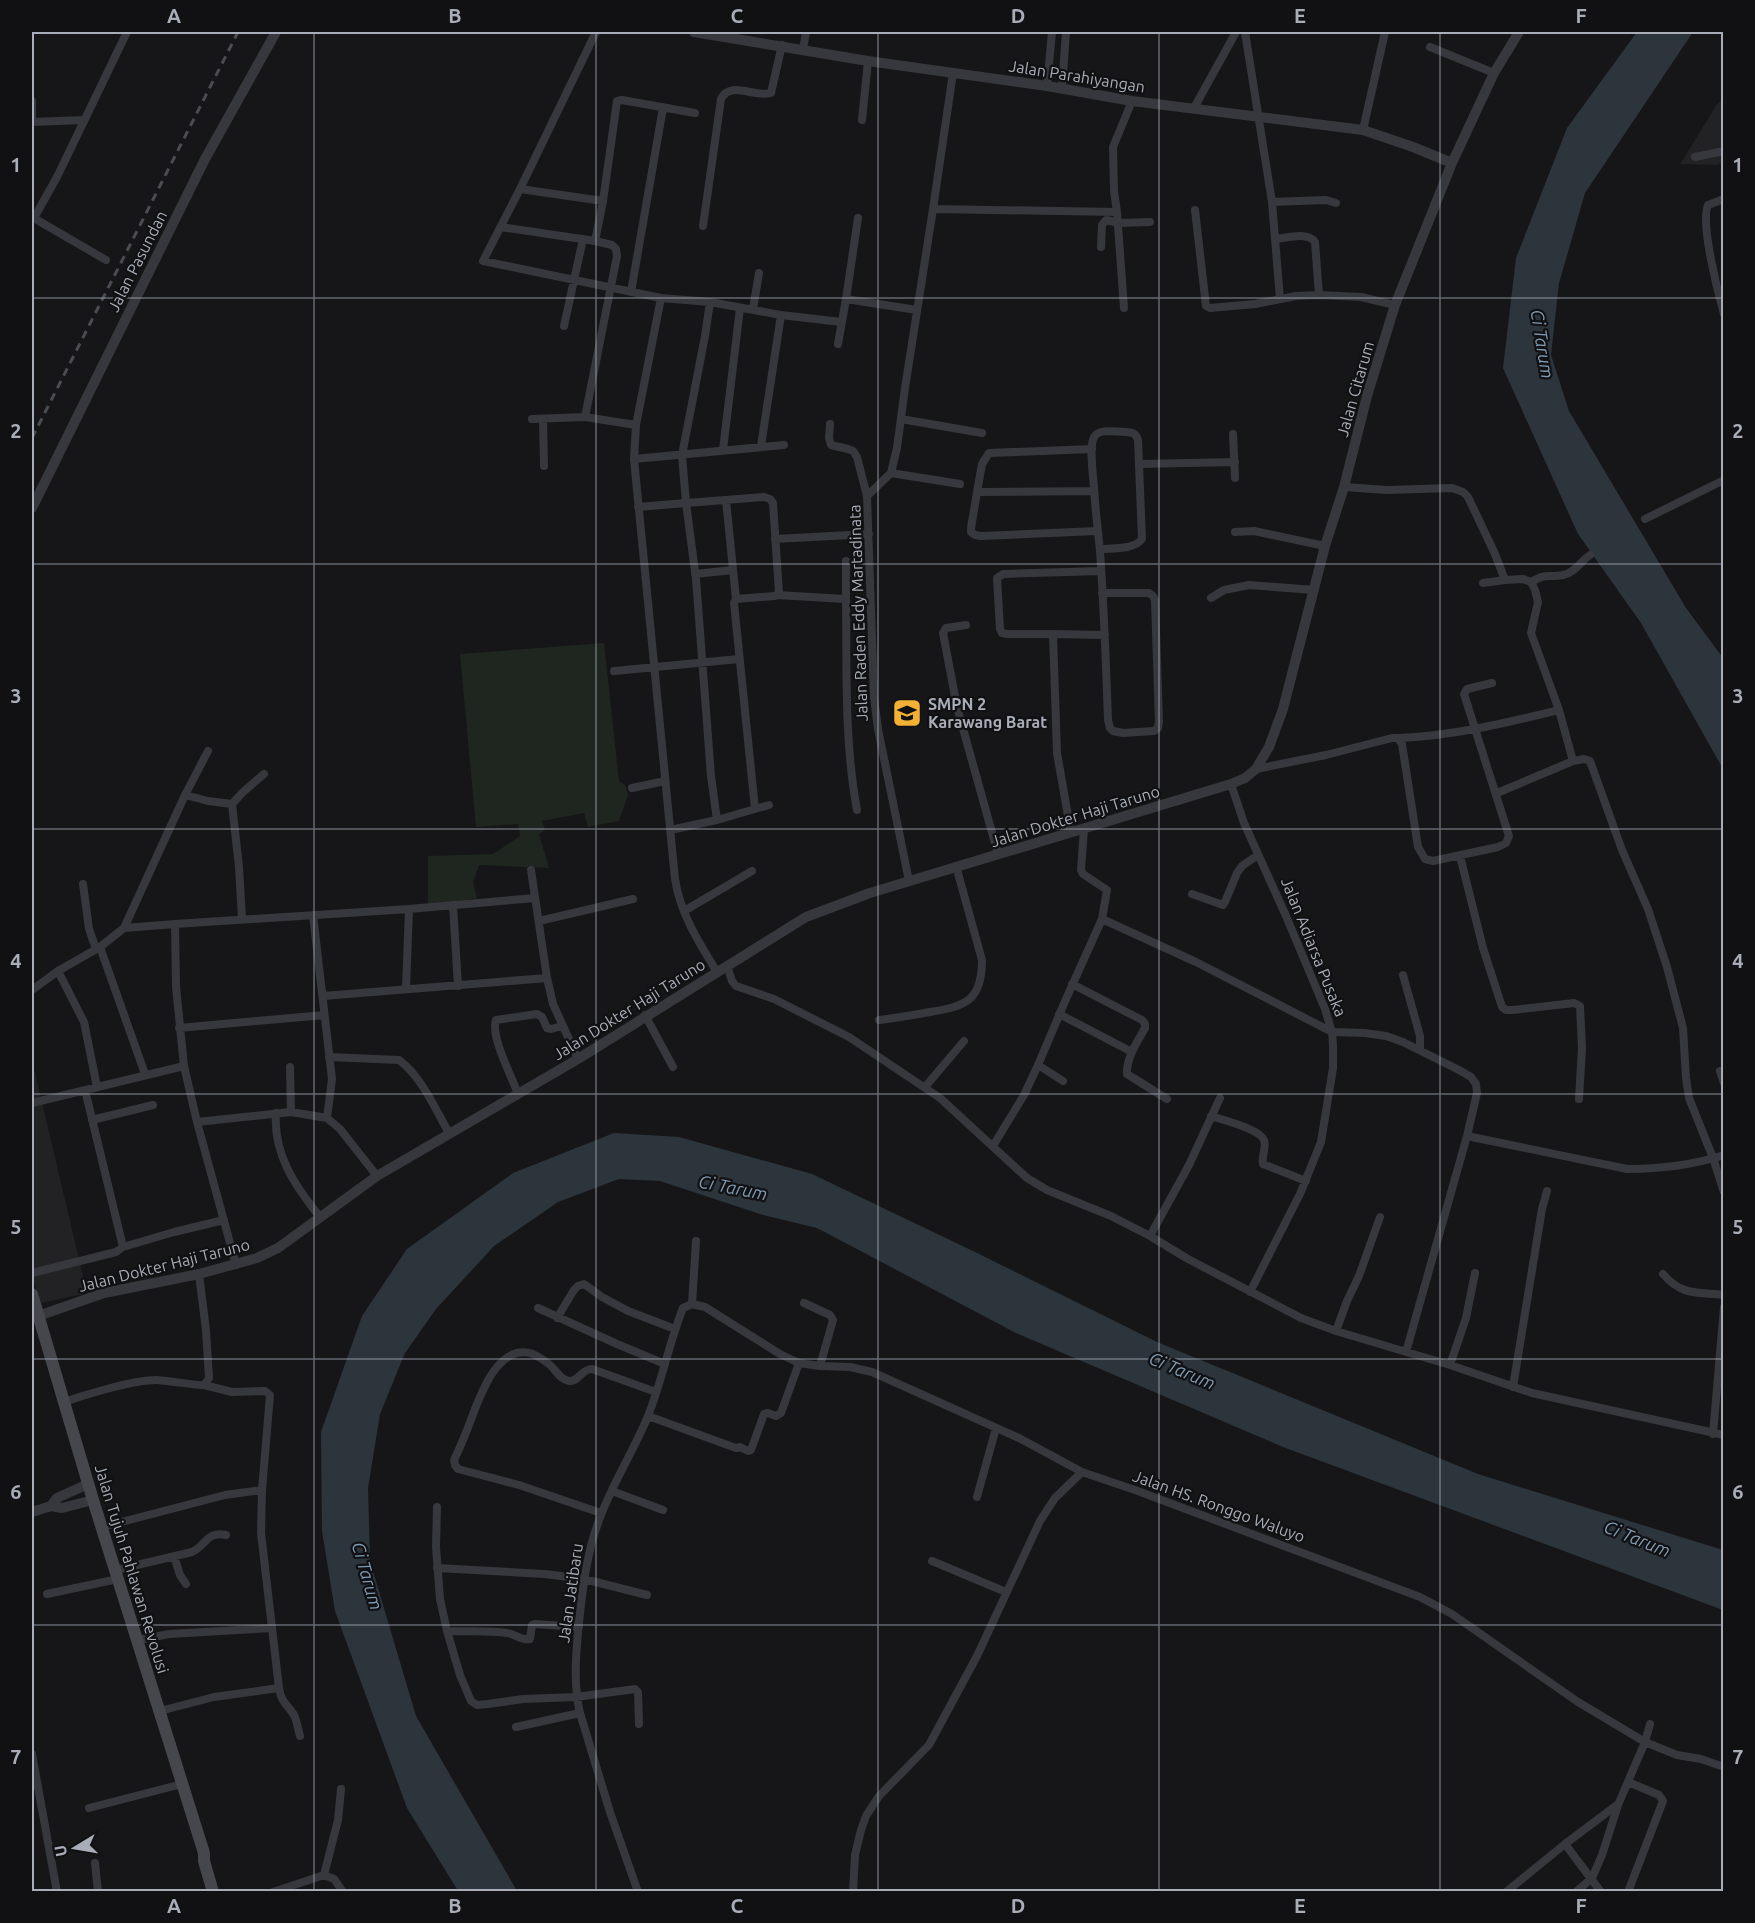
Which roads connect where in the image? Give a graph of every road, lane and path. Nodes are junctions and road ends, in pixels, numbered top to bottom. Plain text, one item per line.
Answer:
1 (127, 32) edge
2 (276, 32) edge
3 (596, 32) edge
4 (694, 32) edge
5 (806, 32) edge
6 (1052, 32) edge
7 (1066, 32) edge
8 (1236, 32) edge
9 (1245, 32) edge
10 (1384, 32) edge
11 (1519, 32) edge
12 (711, 33) edge
13 (782, 45) junction
14 (1430, 47) dead end
15 (803, 49) junction
16 (868, 61) junction
17 (953, 73) junction
18 (1494, 73) junction
19 (1047, 86) junction
20 (1062, 88) junction
21 (1132, 100) junction
22 (32, 101) edge
23 (663, 108) junction
24 (1194, 108) junction
25 (695, 113) dead end
26 (1259, 117) junction
27 (84, 120) junction
28 (862, 120) dead end
29 (32, 122) edge
30 (1363, 130) junction
31 (1724, 151) edge
32 (1695, 157) dead end
33 (1452, 163) junction
34 (520, 189) junction
35 (1724, 199) edge
36 (603, 201) junction
37 (1272, 202) junction
38 (1335, 204) dead end
39 (933, 209) junction
40 (1195, 210) dead end
41 (1117, 212) junction
42 (33, 218) edge
43 (858, 218) dead end
44 (1150, 222) dead end
45 (1119, 223) junction
46 (703, 226) dead end
47 (501, 227) junction
48 (583, 239) junction
49 (1275, 239) junction
50 (596, 241) junction
51 (1101, 247) dead end
52 (106, 260) dead end
53 (759, 273) dead end
54 (574, 280) junction
55 (610, 287) junction
56 (631, 292) junction
57 (1319, 295) junction
58 (661, 298) junction
59 (846, 299) junction
60 (1280, 299) junction
61 (710, 302) junction
62 (1395, 305) junction
63 (740, 308) junction
64 (1124, 308) dead end
65 (753, 309) junction
66 (917, 310) junction
67 (1724, 314) edge
68 (781, 315) junction
69 (841, 322) junction
70 (564, 326) dead end
71 (838, 344) dead end
72 (585, 417) junction
73 (901, 418) junction
74 (543, 419) junction
75 (532, 420) dead end
76 (830, 424) dead end
77 (636, 425) junction
78 (982, 433) dead end
79 (1233, 434) dead end
80 (784, 445) dead end
81 (761, 446) junction
82 (1092, 449) junction
83 (723, 450) junction
84 (682, 454) junction
85 (634, 459) junction
86 (1235, 462) junction
87 (1140, 464) junction
88 (544, 466) dead end
89 (891, 473) junction
90 (1235, 478) dead end
91 (1724, 480) edge
92 (960, 484) dead end
93 (1344, 487) junction
94 (1094, 491) junction
95 (977, 492) junction
96 (867, 496) junction
97 (726, 500) junction
98 (686, 503) junction
99 (638, 507) junction
100 (32, 508) edge
101 (1645, 519) dead end
102 (1097, 531) junction
103 (1235, 532) dead end
104 (869, 534) junction
105 (775, 539) junction
106 (1325, 546) junction
107 (1100, 549) junction
108 (1590, 555) dead end
109 (846, 561) dead end
110 (733, 570) junction
111 (1101, 571) junction
112 (695, 574) junction
113 (1504, 580) junction
114 (1531, 582) junction
115 (1483, 583) dead end
116 (1314, 590) junction
117 (1102, 593) junction
118 (777, 595) junction
119 (1211, 598) dead end
120 (736, 599) junction
121 (846, 599) junction
122 (966, 626) dead end
123 (1053, 634) junction
124 (1105, 634) junction
125 (739, 659) junction
126 (703, 663) junction
127 (654, 668) junction
128 (614, 671) dead end
129 (1492, 683) dead end
130 (1559, 710) junction
131 (1476, 730) junction
132 (1398, 738) junction
133 (208, 751) dead end
134 (1573, 761) junction
135 (1256, 769) junction
136 (264, 774) dead end
137 (665, 782) junction
138 (1232, 784) junction
139 (632, 788) dead end
140 (1497, 793) junction
141 (184, 795) junction
142 (232, 804) junction
143 (769, 805) dead end
144 (755, 809) junction
145 (857, 810) dead end
146 (717, 820) junction
147 (1084, 829) junction
148 (670, 830) junction
149 (1071, 833) junction
150 (998, 854) junction
151 (1258, 855) junction
152 (1460, 856) junction
153 (956, 866) junction
154 (531, 870) dead end
155 (752, 871) dead end
156 (909, 881) junction
157 (83, 884) dead end
158 (1192, 894) dead end
159 (535, 898) junction
160 (633, 899) dead end
161 (453, 905) junction
162 (410, 909) junction
163 (684, 911) junction
164 (313, 915) junction
165 (242, 919) junction
166 (1102, 919) junction
167 (539, 921) junction
168 (175, 924) junction
169 (124, 927) junction
170 (98, 948) junction
171 (722, 969) junction
172 (58, 971) junction
173 (1403, 975) dead end
174 (547, 978) junction
175 (1072, 984) junction
176 (458, 986) junction
177 (406, 989) junction
178 (32, 990) edge
179 (322, 996) junction
180 (1059, 1014) junction
181 (645, 1015) junction
182 (324, 1016) junction
183 (879, 1020) dead end
184 (562, 1026) junction
185 (179, 1028) junction
186 (1332, 1032) junction
187 (964, 1041) dead end
188 (1420, 1050) junction
189 (1132, 1052) junction
190 (329, 1057) junction
191 (578, 1059) junction
192 (1038, 1065) junction
193 (184, 1066) junction
194 (290, 1067) dead end
195 (673, 1067) dead end
196 (1720, 1071) dead end
197 (145, 1074) junction
198 (1063, 1081) dead end
199 (1724, 1083) edge
200 (97, 1087) junction
201 (925, 1087) junction
202 (85, 1090) junction
203 (518, 1094) junction
204 (1220, 1098) dead end
205 (1167, 1099) dead end
206 (1579, 1099) dead end
207 (32, 1103) edge
208 (153, 1105) dead end
209 (291, 1112) junction
210 (276, 1113) junction
211 (1211, 1116) junction
212 (327, 1118) junction
213 (92, 1120) junction
214 (197, 1122) junction
215 (449, 1134) junction
216 (1467, 1136) junction
217 (993, 1146) junction
218 (1724, 1155) edge
219 (1713, 1158) junction
220 (377, 1176) junction
221 (1306, 1181) junction
222 (1547, 1191) dead end
223 (1724, 1192) edge
224 (320, 1217) junction
225 (1380, 1217) dead end
226 (224, 1221) junction
227 (1150, 1236) junction
228 (696, 1241) dead end
229 (123, 1247) junction
230 (236, 1265) junction
231 (32, 1273) edge
232 (1475, 1273) dead end
233 (199, 1274) junction
234 (1663, 1274) dead end
235 (1250, 1292) junction
236 (32, 1294) edge
237 (1724, 1295) edge
238 (804, 1303) dead end
239 (692, 1304) junction
240 (1724, 1307) edge
241 (538, 1308) dead end
242 (38, 1316) junction
243 (557, 1318) junction
244 (675, 1329) junction
245 (1336, 1331) junction
246 (1406, 1352) junction
247 (800, 1363) junction
248 (665, 1364) junction
249 (1450, 1365) junction
250 (820, 1366) junction
251 (204, 1385) junction
252 (1513, 1388) junction
253 (656, 1392) junction
254 (64, 1402) junction
255 (648, 1416) junction
256 (996, 1428) junction
257 (1713, 1434) junction
258 (1724, 1435) edge
259 (1082, 1472) junction
260 (88, 1484) junction
261 (262, 1490) junction
262 (612, 1491) junction
263 (977, 1497) dead end
264 (93, 1500) junction
265 (51, 1506) junction
266 (437, 1507) dead end
267 (663, 1510) dead end
268 (32, 1512) edge
269 (601, 1513) junction
270 (102, 1527) junction
271 (226, 1535) dead end
272 (174, 1556) junction
273 (932, 1561) dead end
274 (437, 1568) junction
275 (117, 1574) junction
276 (584, 1579) junction
277 (186, 1584) dead end
278 (1006, 1592) junction
279 (47, 1594) dead end
280 (647, 1594) dead end
281 (579, 1627) junction
282 (272, 1628) junction
283 (447, 1631) junction
284 (138, 1640) junction
285 (279, 1688) junction
286 (576, 1697) junction
287 (159, 1711) junction
288 (580, 1713) junction
289 (639, 1724) dead end
290 (1650, 1724) dead end
291 (516, 1728) dead end
292 (300, 1736) dead end
293 (1644, 1742) junction
294 (32, 1754) edge
295 (1724, 1767) edge
296 (1628, 1782) junction
297 (182, 1784) junction
298 (341, 1789) dead end
299 (1618, 1805) junction
300 (90, 1808) dead end
301 (1564, 1844) junction
302 (204, 1853) junction
303 (96, 1863) dead end
304 (324, 1875) junction
305 (1592, 1878) junction
306 (57, 1892) edge
307 (98, 1892) edge
308 (213, 1892) edge
309 (220, 1892) edge
310 (273, 1892) edge
311 (343, 1892) edge
312 (638, 1892) edge
313 (853, 1892) edge
314 (1506, 1892) edge
315 (1576, 1892) edge
316 (1601, 1892) edge
317 (1628, 1892) edge

1 - 27 street
2 - 100 street, Jalan Pasundan
3 - 34 street
4 - 12 street, Jalan Parahiyangan
5 - 15 street
6 - 19 street
7 - 20 street
8 - 24 street
9 - 26 street
10 - 30 street
11 - 18 street, Jalan Citarum
12 - 13 street, Jalan Parahiyangan
13 - 15 street, Jalan Parahiyangan
13 - 46 street
14 - 18 street
15 - 16 street, Jalan Parahiyangan
16 - 17 street, Jalan Parahiyangan
16 - 28 street
17 - 19 street, Jalan Parahiyangan
17 - 39 street
18 - 33 street, Jalan Citarum
19 - 20 street, Jalan Parahiyangan
20 - 21 street, Jalan Parahiyangan
21 - 24 street, Jalan Parahiyangan
21 - 41 street
22 - 29 street
23 - 25 street
23 - 36 street
23 - 56 street
24 - 26 street, Jalan Parahiyangan
26 - 30 street, Jalan Parahiyangan
26 - 37 street
27 - 29 street
27 - 42 street
30 - 33 street, Jalan Parahiyangan
31 - 32 street
33 - 62 street, Jalan Citarum
34 - 36 street
34 - 47 street
35 - 67 street
36 - 50 street
37 - 38 street
37 - 49 street
39 - 41 street
39 - 66 street
40 - 60 street
41 - 45 street
42 - 52 street
43 - 59 street
44 - 45 street
45 - 51 street
45 - 64 street
47 - 48 street
47 - 54 street
48 - 50 street
48 - 54 street
49 - 57 street
49 - 60 street
50 - 55 street
53 - 65 street
54 - 55 street
54 - 70 street
55 - 56 street
55 - 72 street
56 - 58 street
57 - 60 street
57 - 62 street
58 - 61 street
58 - 77 street
59 - 66 street
59 - 69 street
61 - 63 street
61 - 84 street
62 - 93 street, Jalan Citarum
63 - 65 street
63 - 83 street
65 - 68 street
66 - 73 street
68 - 69 street
68 - 81 street
69 - 71 street
72 - 74 street
72 - 77 street
73 - 78 street
73 - 89 street
74 - 75 street
74 - 88 street
76 - 96 street
77 - 85 street
79 - 86 street
80 - 81 street
81 - 83 street
82 - 87 street
82 - 94 street
82 - 95 street
83 - 84 street
84 - 85 street
84 - 98 street
85 - 99 street
86 - 87 street
86 - 90 street
87 - 107 street
89 - 92 street
89 - 96 street, Jalan Raden Eddy Martadinata
91 - 101 street
93 - 106 street, Jalan Citarum
93 - 113 street
94 - 95 street
94 - 102 street
95 - 102 street
96 - 104 street, Jalan Raden Eddy Martadinata
97 - 98 street
97 - 105 street
97 - 110 street
98 - 99 street
98 - 112 street
99 - 127 street
102 - 107 street
103 - 106 street
104 - 105 street
104 - 156 street, Jalan Raden Eddy Martadinata
105 - 118 street
106 - 116 street, Jalan Citarum
107 - 111 street
108 - 114 street
109 - 121 street
110 - 112 street
110 - 120 street
111 - 117 street
111 - 123 street
112 - 126 street
113 - 114 street
113 - 115 street
114 - 130 street
116 - 119 street
116 - 135 street, Jalan Citarum
117 - 124 street
117 - 124 street
118 - 120 street
118 - 121 street
120 - 125 street
121 - 145 street
122 - 150 street
123 - 124 street
123 - 149 street
125 - 126 street
125 - 144 street
126 - 127 street
126 - 146 street
127 - 128 street
127 - 137 street
129 - 131 street
130 - 131 street
130 - 134 street
131 - 132 street
131 - 140 street
132 - 135 street
132 - 152 street
133 - 141 street
134 - 140 street
134 - 219 street
135 - 138 street, Jalan Dokter Haji Taruno
136 - 142 street
137 - 139 street
137 - 148 street
138 - 147 street, Jalan Dokter Haji Taruno
138 - 151 street, Jalan Adiarsa Pusaka
140 - 152 street
141 - 142 street
141 - 169 street
142 - 165 street
143 - 144 street
144 - 146 street
146 - 148 street
147 - 149 street, Jalan Dokter Haji Taruno
147 - 166 street
148 - 163 street
149 - 150 street, Jalan Dokter Haji Taruno
150 - 153 street, Jalan Dokter Haji Taruno
151 - 158 street
151 - 186 street, Jalan Adiarsa Pusaka
152 - 206 street
153 - 156 street, Jalan Dokter Haji Taruno
153 - 183 street
154 - 159 street
155 - 163 street
156 - 171 street, Jalan Dokter Haji Taruno
157 - 170 street
159 - 161 street
159 - 167 street
160 - 167 street
161 - 162 street
161 - 176 street
162 - 164 street
162 - 177 street
163 - 171 street
164 - 165 street
164 - 179 street
165 - 168 street
166 - 175 street
166 - 186 street
167 - 174 street
168 - 169 street
168 - 185 street
169 - 170 street
170 - 172 street
170 - 197 street
171 - 181 street, Jalan Dokter Haji Taruno
171 - 201 street
172 - 178 street
172 - 200 street
173 - 188 street
174 - 176 street
174 - 184 street
175 - 180 street
175 - 189 street
176 - 177 street
177 - 179 street
179 - 182 street
180 - 189 street
180 - 192 street
181 - 191 street, Jalan Dokter Haji Taruno
181 - 195 street
182 - 185 street
182 - 190 street
184 - 191 street
184 - 203 street
185 - 193 street
186 - 188 street
186 - 221 street, Jalan Adiarsa Pusaka
187 - 201 street
188 - 216 street
189 - 205 street
190 - 212 street
190 - 215 street
191 - 203 street, Jalan Dokter Haji Taruno
192 - 198 street
192 - 217 street
193 - 197 street
193 - 214 street
194 - 209 street
196 - 199 street
197 - 200 street
200 - 202 street
201 - 217 street
202 - 207 street
202 - 213 street
203 - 215 street, Jalan Dokter Haji Taruno
204 - 211 street
208 - 213 street
209 - 210 street
209 - 212 street
210 - 214 street
210 - 224 street
211 - 221 street
211 - 227 street
212 - 220 street
213 - 229 street
214 - 226 street
215 - 220 street, Jalan Dokter Haji Taruno
216 - 219 street
216 - 246 street
217 - 227 street
218 - 219 street
219 - 223 street
220 - 224 street, Jalan Dokter Haji Taruno
221 - 235 street, Jalan Adiarsa Pusaka
222 - 252 street
224 - 230 street, Jalan Dokter Haji Taruno
225 - 245 street
226 - 229 street
226 - 230 street
227 - 235 street
228 - 239 street
229 - 231 street
230 - 233 street, Jalan Dokter Haji Taruno
232 - 249 street
233 - 242 street, Jalan Dokter Haji Taruno
233 - 251 street
234 - 237 street
235 - 245 street
236 - 242 main road, Jalan Tujuh Pahlawan Revolusi
238 - 250 street
239 - 244 street, Jalan Jatibaru
239 - 247 street, Jalan HS. Ronggo Waluyo
240 - 257 street
241 - 243 street
242 - 254 main road, Jalan Tujuh Pahlawan Revolusi
243 - 244 street
243 - 248 street
244 - 248 street, Jalan Jatibaru
245 - 246 street
246 - 249 street
247 - 250 street, Jalan HS. Ronggo Waluyo
247 - 255 street
248 - 253 street, Jalan Jatibaru
249 - 252 street
250 - 256 street, Jalan HS. Ronggo Waluyo
251 - 254 street
251 - 261 street
252 - 257 street
253 - 255 street, Jalan Jatibaru
253 - 269 street
254 - 260 main road, Jalan Tujuh Pahlawan Revolusi
255 - 262 street, Jalan Jatibaru
256 - 259 street, Jalan HS. Ronggo Waluyo
256 - 263 street
257 - 258 street
259 - 278 street
259 - 293 street, Jalan HS. Ronggo Waluyo
260 - 264 main road, Jalan Tujuh Pahlawan Revolusi
260 - 265 street
261 - 270 street
261 - 282 street
262 - 267 street
262 - 269 street, Jalan Jatibaru
264 - 265 street
264 - 270 main road, Jalan Tujuh Pahlawan Revolusi
265 - 268 street
266 - 274 street
269 - 276 street, Jalan Jatibaru
270 - 275 main road, Jalan Tujuh Pahlawan Revolusi
271 - 272 street
272 - 275 street
272 - 277 street
273 - 278 street
274 - 276 street
274 - 283 street
275 - 279 street
275 - 284 main road, Jalan Tujuh Pahlawan Revolusi
276 - 280 street
276 - 281 street, Jalan Jatibaru
278 - 313 street
281 - 283 street
281 - 286 street, Jalan Jatibaru
282 - 284 street
282 - 285 street
283 - 286 street
284 - 287 main road, Jalan Tujuh Pahlawan Revolusi
285 - 287 street
285 - 292 street
286 - 288 street, Jalan Jatibaru
286 - 289 street
287 - 297 main road, Jalan Tujuh Pahlawan Revolusi
288 - 291 street
288 - 312 street, Jalan Jatibaru
290 - 293 street
293 - 295 street, Jalan HS. Ronggo Waluyo
293 - 296 street
294 - 306 street
296 - 299 street
296 - 317 street
297 - 300 street
297 - 302 main road, Jalan Tujuh Pahlawan Revolusi
298 - 304 street
299 - 301 street
299 - 305 street
301 - 305 street
301 - 314 street
302 - 308 main road, Jalan Tujuh Pahlawan Revolusi
302 - 309 main road, Jalan Tujuh Pahlawan Revolusi
303 - 307 street
304 - 310 street
304 - 311 street
305 - 315 street
305 - 316 street

